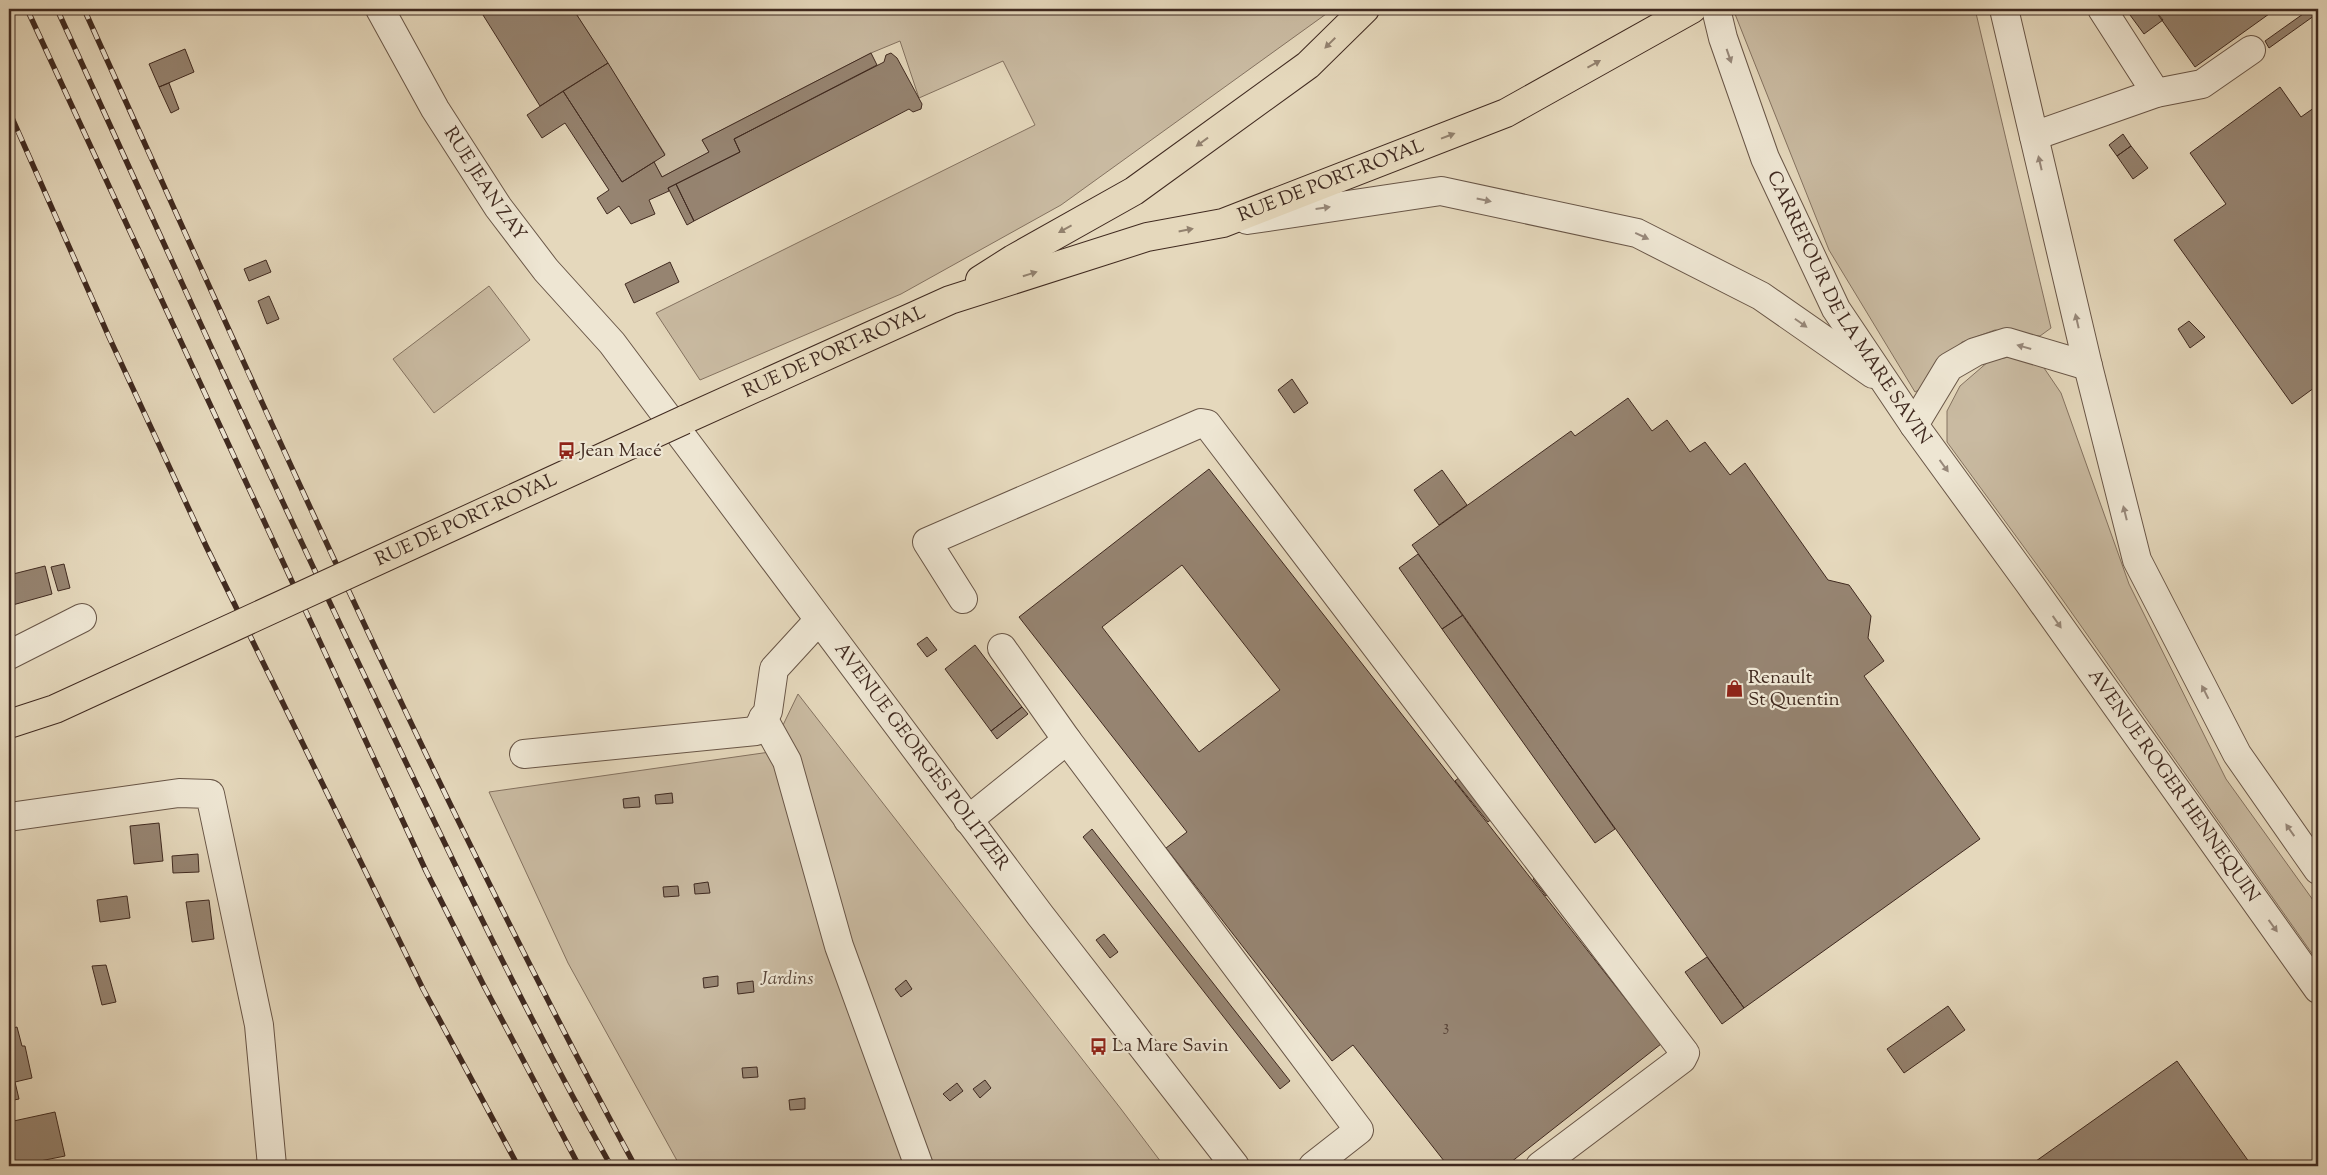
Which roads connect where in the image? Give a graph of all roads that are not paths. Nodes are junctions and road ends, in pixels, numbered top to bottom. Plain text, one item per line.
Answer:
1 (1365, 9) edge
2 (1692, 9) edge
3 (1716, 9) edge
4 (2004, 9) edge
5 (2102, 9) edge
6 (388, 12) edge
7 (2251, 50) dead end
8 (2156, 93) junction
9 (2034, 136) junction
10 (1223, 223) junction
11 (950, 300) junction
12 (612, 343) joint
13 (2088, 366) junction
14 (1886, 383) junction
15 (1914, 426) junction
16 (2029, 583) joint
17 (963, 599) dead end
18 (82, 618) dead end
19 (818, 621) junction
20 (1002, 648) dead end
21 (9, 655) edge
22 (763, 718) junction
23 (9, 724) edge
24 (1067, 740) junction
25 (524, 754) dead end
26 (9, 817) edge
27 (968, 820) junction
28 (2318, 870) edge
29 (2318, 989) edge
30 (272, 1166) edge
31 (919, 1166) edge
32 (1235, 1166) edge
33 (1313, 1166) edge
34 (1540, 1166) edge

1 -> 11 main road, RUE DE PORT-ROYAL
10 -> 2 main road, RUE DE PORT-ROYAL
3 -> 14 street, CARREFOUR DE LA MARE SAVIN
4 - 9 street
5 - 8 street
6 - 12 street, RUE JEAN ZAY
7 - 8 street
8 - 9 street
13 -> 9 street
11 -> 10 main road, RUE DE PORT-ROYAL
10 -> 14 street
11 - 23 main road, RUE DE PORT-ROYAL, bridge
12 - 19 street, AVENUE GEORGES POLITZER
13 -> 15 street
28 -> 13 street
14 - 15 street, CARREFOUR DE LA MARE SAVIN
15 -> 16 street, CARREFOUR DE LA MARE SAVIN
16 -> 29 street, AVENUE ROGER HENNEQUIN
17 - 34 street
18 - 21 street
19 - 22 street
19 - 27 street, AVENUE GEORGES POLITZER
20 - 24 street
22 - 25 street
22 - 31 street
24 - 27 street
24 - 33 street
26 - 30 street
27 - 32 street, AVENUE GEORGES POLITZER

